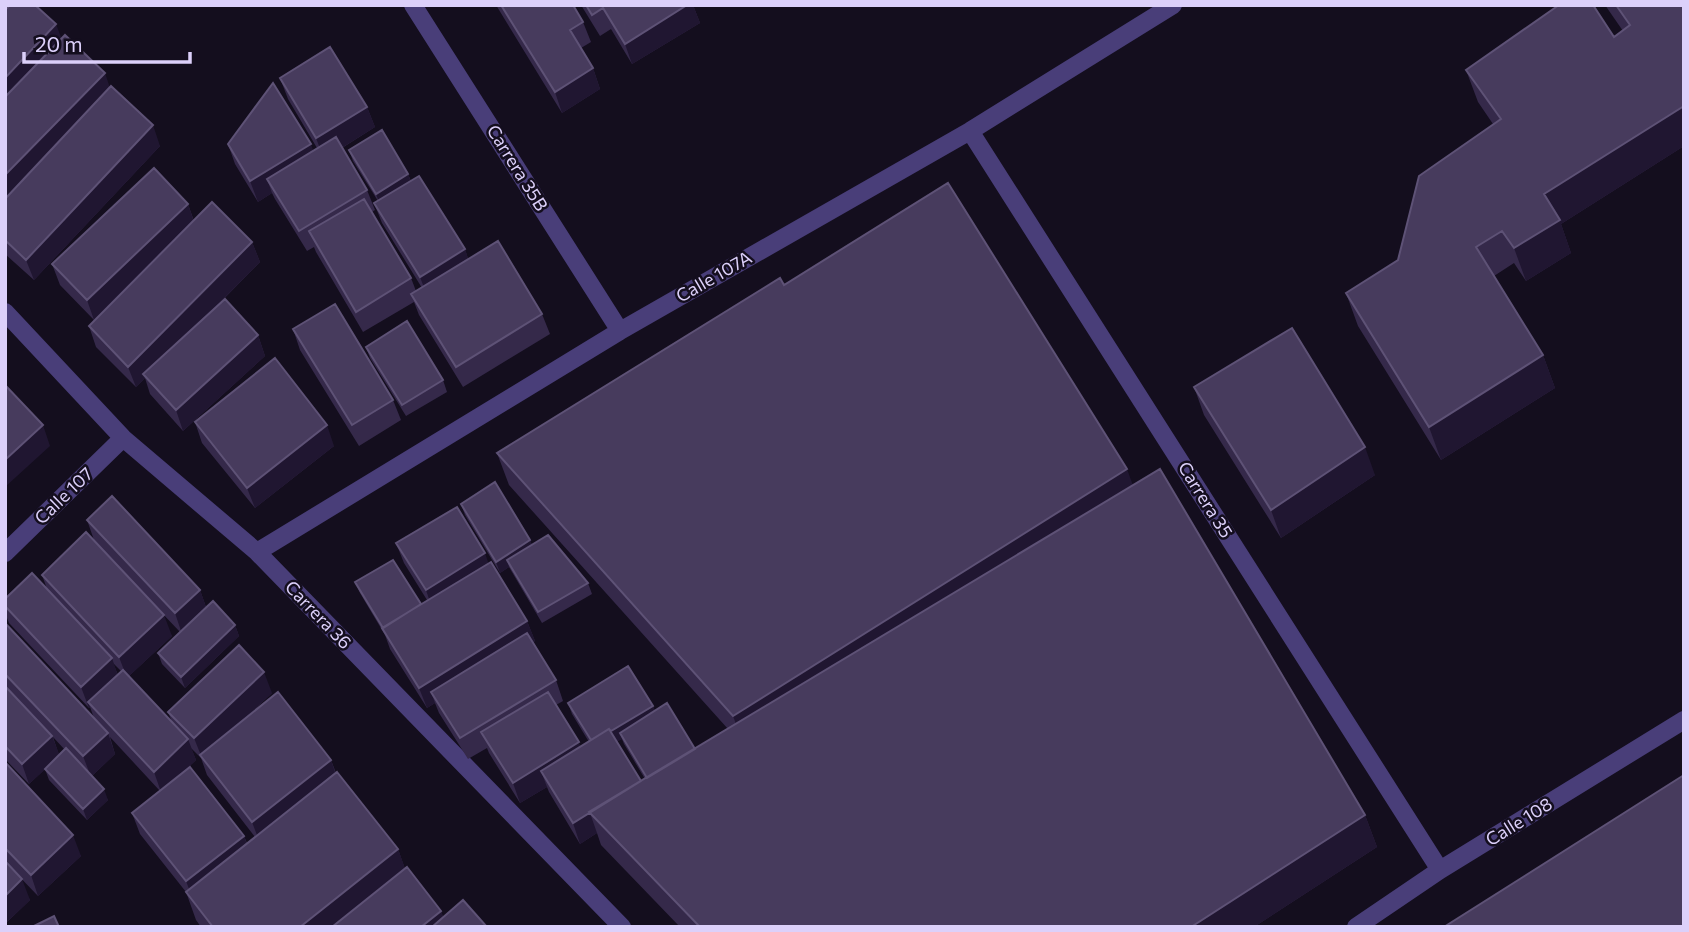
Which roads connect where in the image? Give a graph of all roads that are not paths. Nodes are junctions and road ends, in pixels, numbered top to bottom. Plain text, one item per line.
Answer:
1 (413, 5) edge
2 (1173, 5) edge
3 (970, 131) junction
4 (5, 312) edge
5 (620, 331) junction
6 (123, 438) junction
7 (257, 552) junction
8 (5, 553) edge
9 (1684, 720) edge
10 (1440, 870) junction
11 (622, 927) edge
12 (1356, 927) edge

1 - 5 street, Carrera 35B
2 - 3 street, Calle 107A
3 - 5 street, Calle 107A
3 - 10 street, Carrera 35
4 - 6 street, Carrera 36
5 - 7 street, Calle 107A
6 - 7 street, Carrera 36
6 - 8 street, Calle 107
7 - 11 street, Carrera 36
9 - 10 street, Calle 108
10 - 12 street, Calle 108

